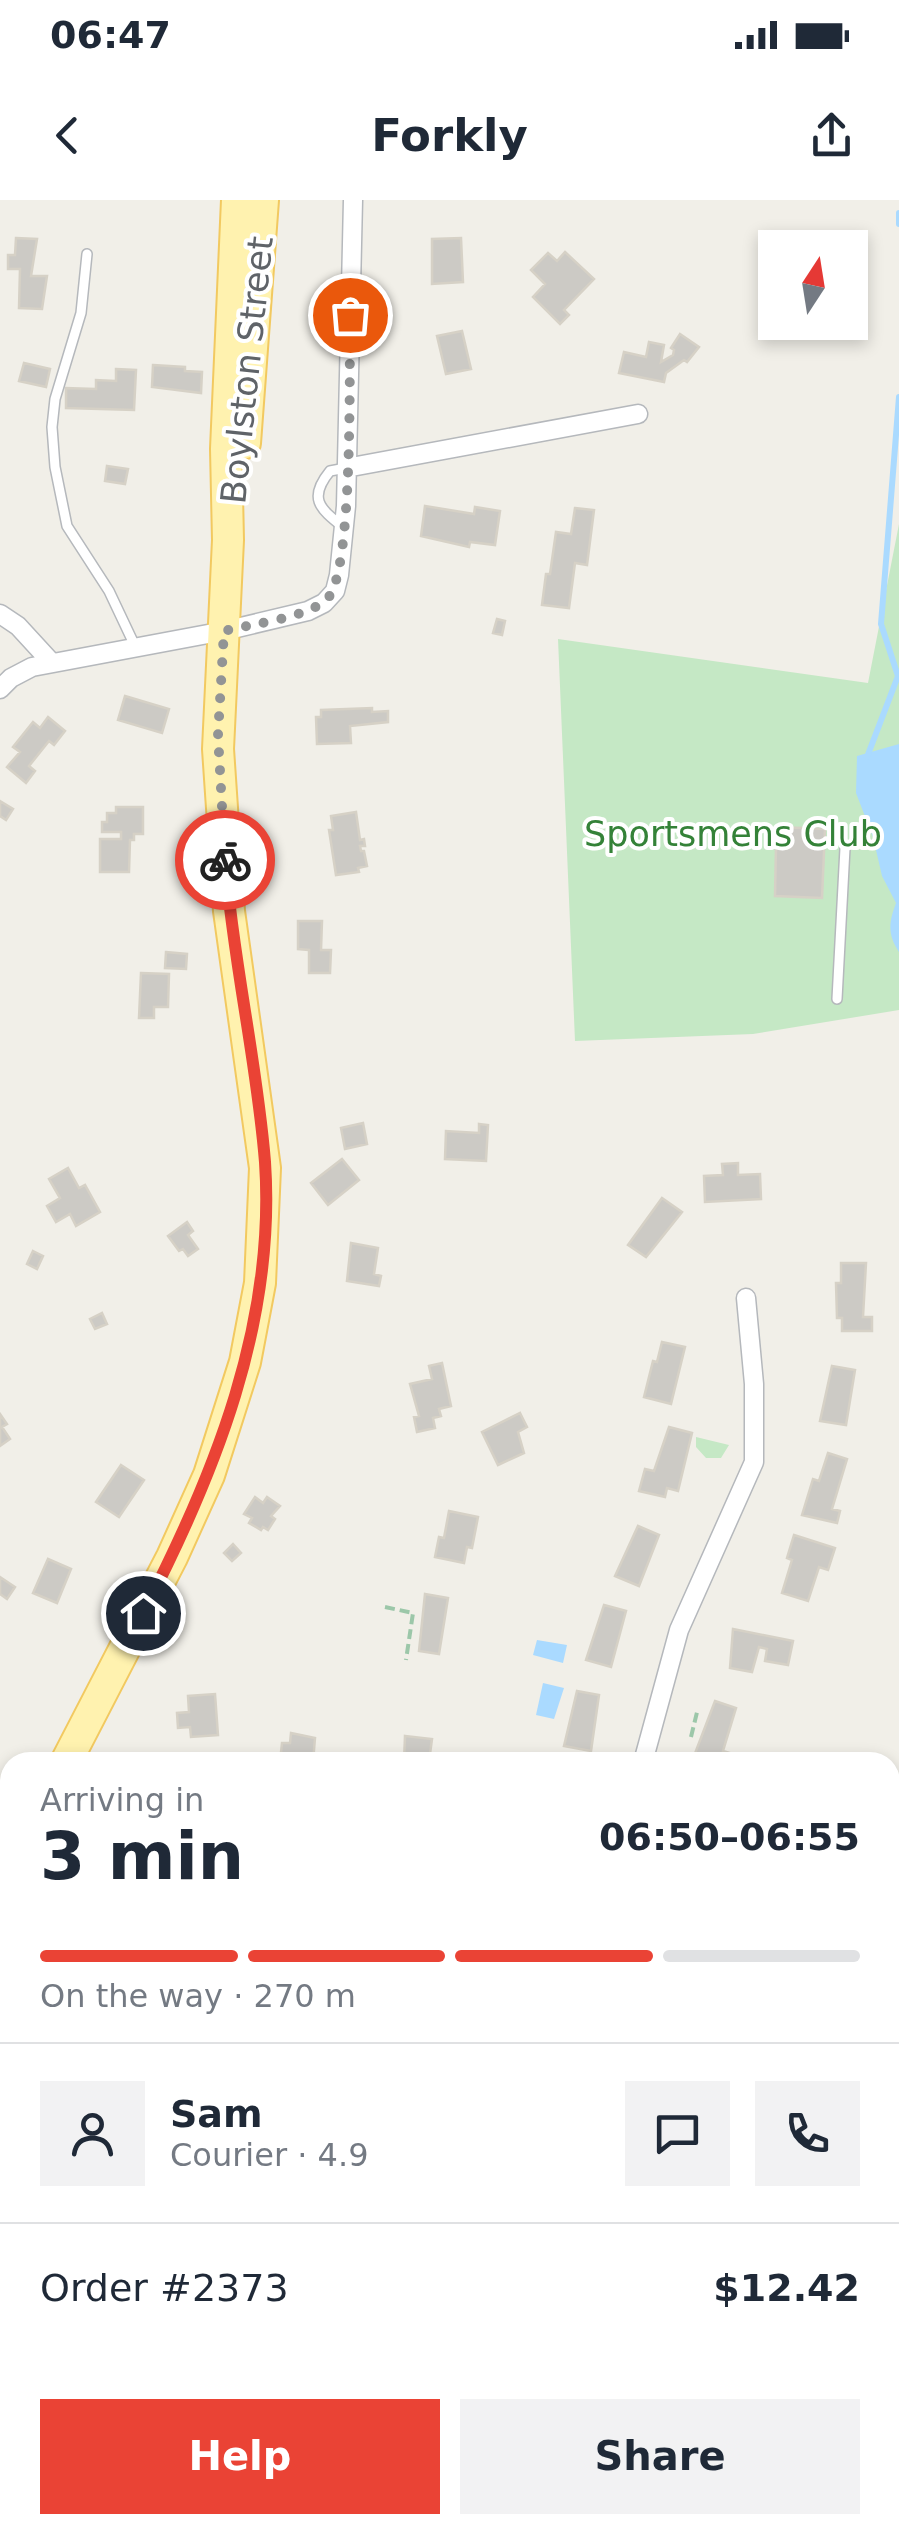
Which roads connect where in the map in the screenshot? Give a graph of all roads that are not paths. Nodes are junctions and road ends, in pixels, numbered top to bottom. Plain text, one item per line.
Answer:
1 (237, 200) edge
2 (264, 200) edge
3 (354, 200) edge
4 (87, 254) dead end
5 (638, 414) dead end
6 (346, 468) junction
7 (344, 528) junction
8 (228, 540) junction
9 (0, 614) edge
10 (224, 631) junction
11 (135, 646) junction
12 (52, 663) junction
13 (0, 689) edge
14 (845, 848) dead end
15 (837, 999) dead end
16 (746, 1298) dead end
17 (71, 1752) edge
18 (646, 1752) edge

1 - 8 main road, Boylston Street
2 - 8 main road, Boylston Street
3 - 6 street
4 - 11 lane
5 - 6 street
6 - 7 street
6 - 7 lane
7 - 10 street
8 - 10 main road, Boylston Street
9 - 12 street
10 - 11 street
10 - 17 main road, Boylston Street
11 - 12 street
12 - 13 street
14 - 15 lane
16 - 18 street

